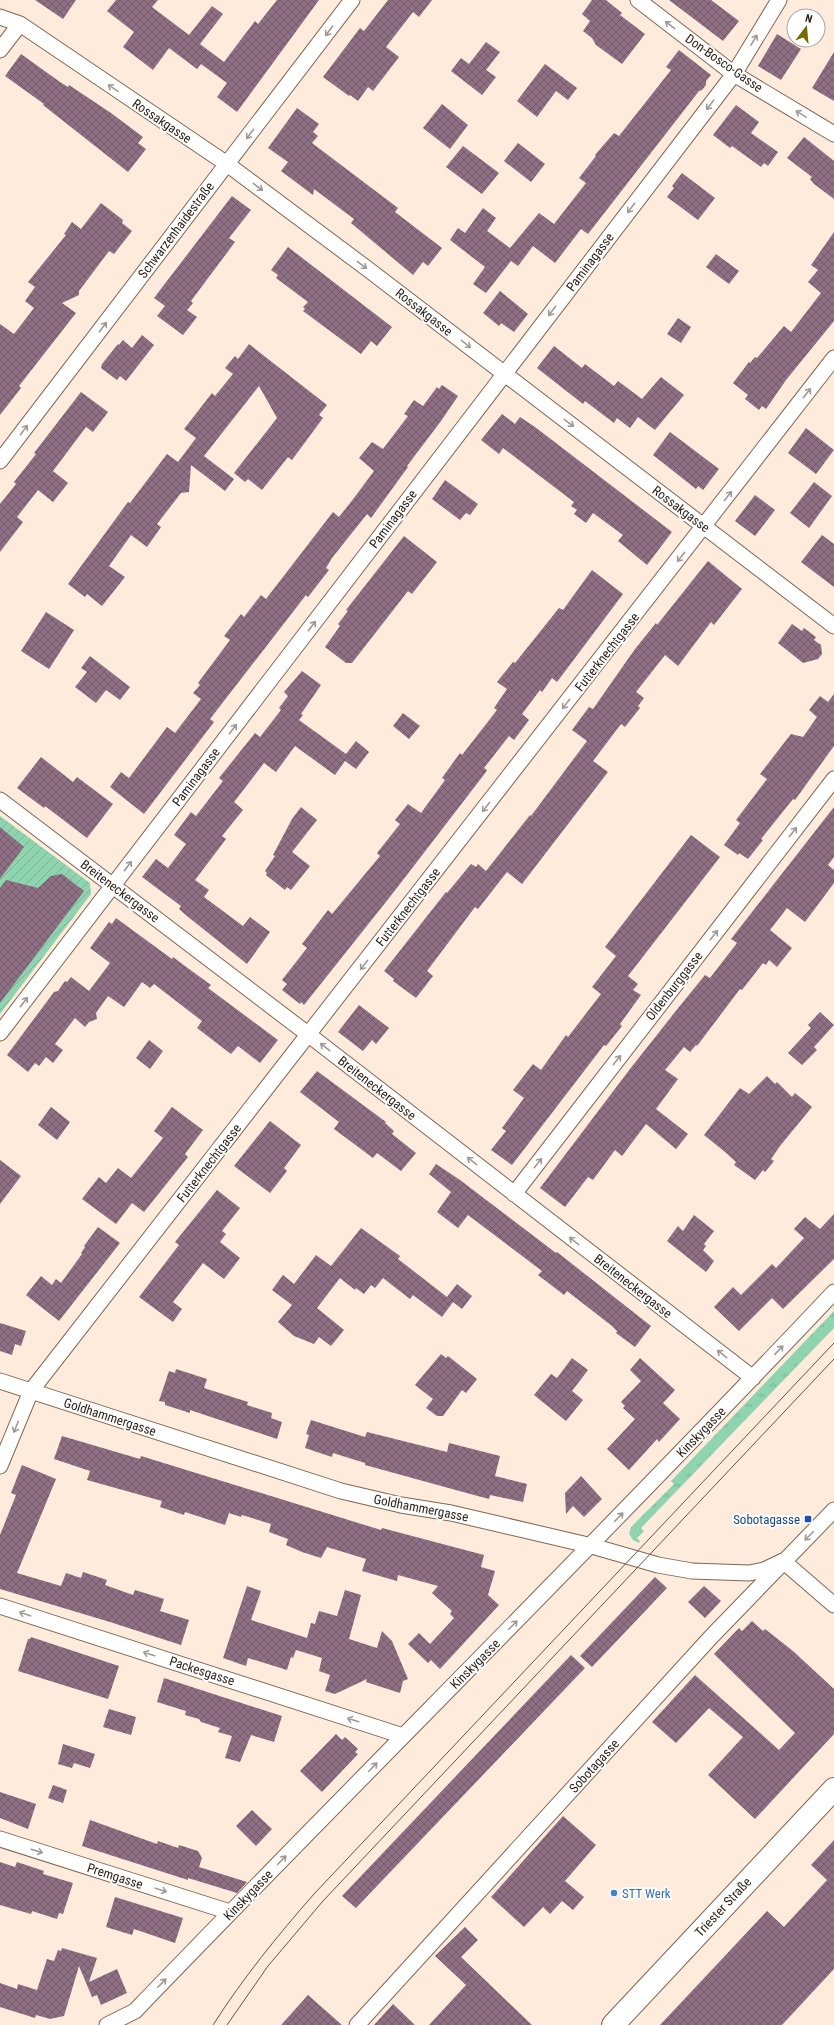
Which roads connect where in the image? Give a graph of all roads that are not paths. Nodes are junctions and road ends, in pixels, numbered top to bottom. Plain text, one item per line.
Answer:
1 (352, 0) edge
2 (638, 0) edge
3 (779, 0) edge
4 (0, 17) edge
5 (20, 24) junction
6 (0, 50) edge
7 (734, 74) junction
8 (834, 134) edge
9 (227, 164) junction
10 (834, 358) edge
11 (504, 374) junction
12 (0, 461) edge
13 (704, 527) junction
14 (834, 626) edge
15 (834, 779) edge
16 (0, 800) edge
17 (113, 886) junction
18 (0, 1033) edge
19 (309, 1035) junction
20 (514, 1194) junction
21 (834, 1292) edge
22 (753, 1378) junction
23 (0, 1381) edge
24 (31, 1391) junction
25 (0, 1466) edge
26 (834, 1510) edge
27 (592, 1546) junction
28 (783, 1561) junction
29 (834, 1605) edge
30 (0, 1606) edge
31 (403, 1736) junction
32 (834, 1789) edge
33 (0, 1839) edge
34 (230, 1912) junction
35 (107, 2025) edge
36 (357, 2025) edge
37 (613, 2025) edge

1 -> 9 street, Schwarzenhaidestraße
7 -> 2 street, Don-Bosco-Gasse
7 -> 3 street, Paminagasse
4 - 5 street, Rossakgasse
5 - 6 street
9 -> 5 street, Rossakgasse
8 -> 7 street, Don-Bosco-Gasse
7 -> 11 street, Paminagasse
9 -> 11 street, Rossakgasse
12 -> 9 street, Schwarzenhaidestraße
13 -> 10 street, Futterknechtgasse
11 -> 13 street, Rossakgasse
17 -> 11 street, Paminagasse
13 - 14 street, Rossakgasse
13 -> 19 street, Futterknechtgasse
20 -> 15 street, Oldenburggasse
16 - 17 street, Breiteneckergasse
18 -> 17 street, Paminagasse
17 - 19 street, Breiteneckergasse
20 -> 19 street, Breiteneckergasse
19 - 24 street, Futterknechtgasse
22 -> 20 street, Breiteneckergasse
22 -> 21 street, Kinskygasse
27 -> 22 street, Kinskygasse
23 - 24 street, Goldhammergasse
24 -> 25 street, Futterknechtgasse
24 - 27 street, Goldhammergasse
26 -> 28 street, Sobotagasse
27 - 28 street, Goldhammergasse
31 -> 27 street, Kinskygasse
28 - 29 street
28 - 36 street, Sobotagasse
31 -> 30 street, Packesgasse
34 -> 31 street, Kinskygasse
32 - 37 main road, Triester Straße
33 -> 34 street, Premgasse
35 -> 34 street, Kinskygasse

